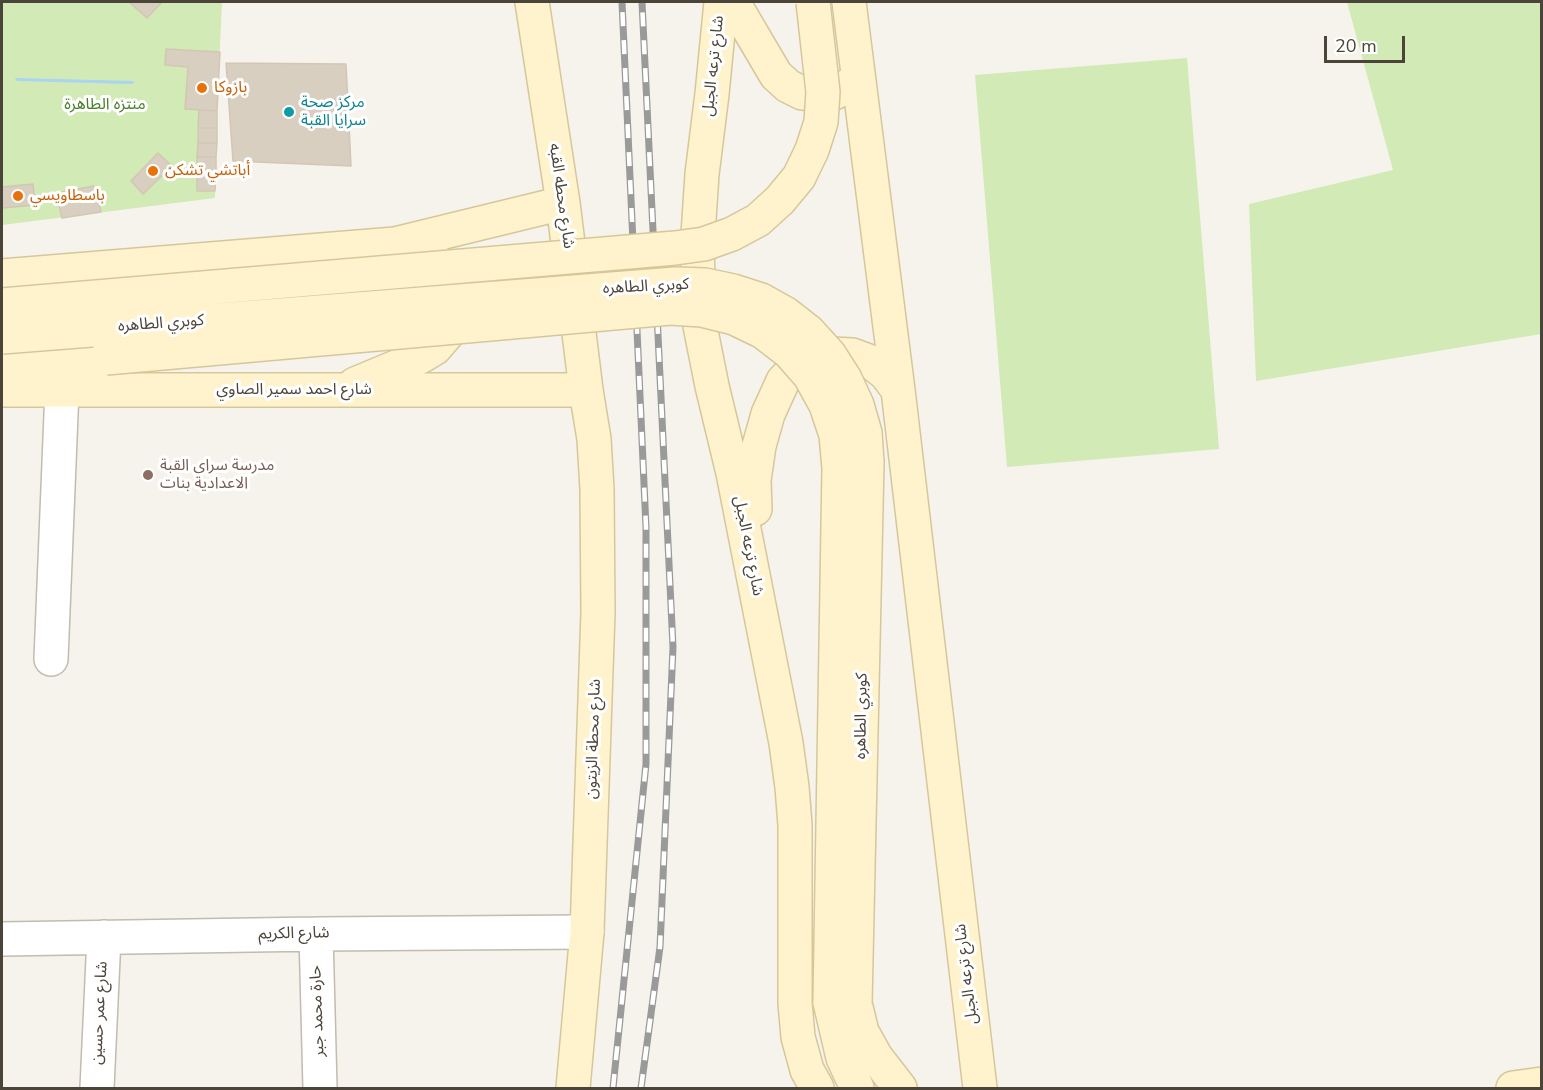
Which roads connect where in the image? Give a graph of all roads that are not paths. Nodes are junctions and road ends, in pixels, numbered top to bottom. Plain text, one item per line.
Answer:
1 (532, 2) edge
2 (721, 2) edge
3 (733, 2) edge
4 (813, 2) edge
5 (849, 2) edge
6 (857, 73) junction
7 (563, 203) junction
8 (395, 244) junction
9 (2, 276) edge
10 (2, 305) edge
11 (2, 337) edge
12 (2, 370) edge
13 (2, 390) edge
14 (62, 390) junction
15 (339, 390) junction
16 (586, 390) junction
17 (898, 390) junction
18 (759, 598) junction
19 (51, 659) dead end
20 (587, 932) junction
21 (316, 934) junction
22 (104, 937) junction
23 (2, 939) edge
24 (843, 1002) junction
25 (1542, 1084) edge
26 (97, 1089) edge
27 (320, 1089) edge
28 (573, 1089) edge
29 (817, 1089) edge
30 (857, 1089) edge
31 (900, 1089) edge
32 (980, 1089) edge
33 (1513, 1089) edge

1 - 7 main road, شارع محطه القبه
2 - 18 main road, شارع ترعه الجبل
3 - 6 main road
4 - 10 main road, كوبري الطاهره, bridge
5 - 6 main road, شارع ترعه الجبل
6 - 17 main road, شارع ترعه الجبل
7 - 8 main road
7 - 16 main road, شارع محطه القبه
8 - 9 main road
8 - 15 main road
11 - 24 main road, كوبري الطاهره, bridge
12 - 24 main road, كوبري الطاهره, bridge
13 - 14 main road, شارع احمد سمير الصاوي
14 - 15 main road, شارع احمد سمير الصاوي
14 - 19 street
15 - 16 main road, شارع احمد سمير الصاوي
16 - 20 main road, شارع محطة الزيتون
17 - 18 main road
17 - 32 main road, شارع ترعه الجبل
18 - 29 main road, شارع ترعه الجبل
20 - 21 street, شارع الكريم
20 - 28 main road, شارع محطة الزيتون
21 - 22 street, شارع الكريم
21 - 27 street, حارة محمد جبر
22 - 23 street, شارع الكريم
22 - 26 street, شارع عمر حسين
24 - 30 main road
24 - 31 main road
25 - 33 main road

